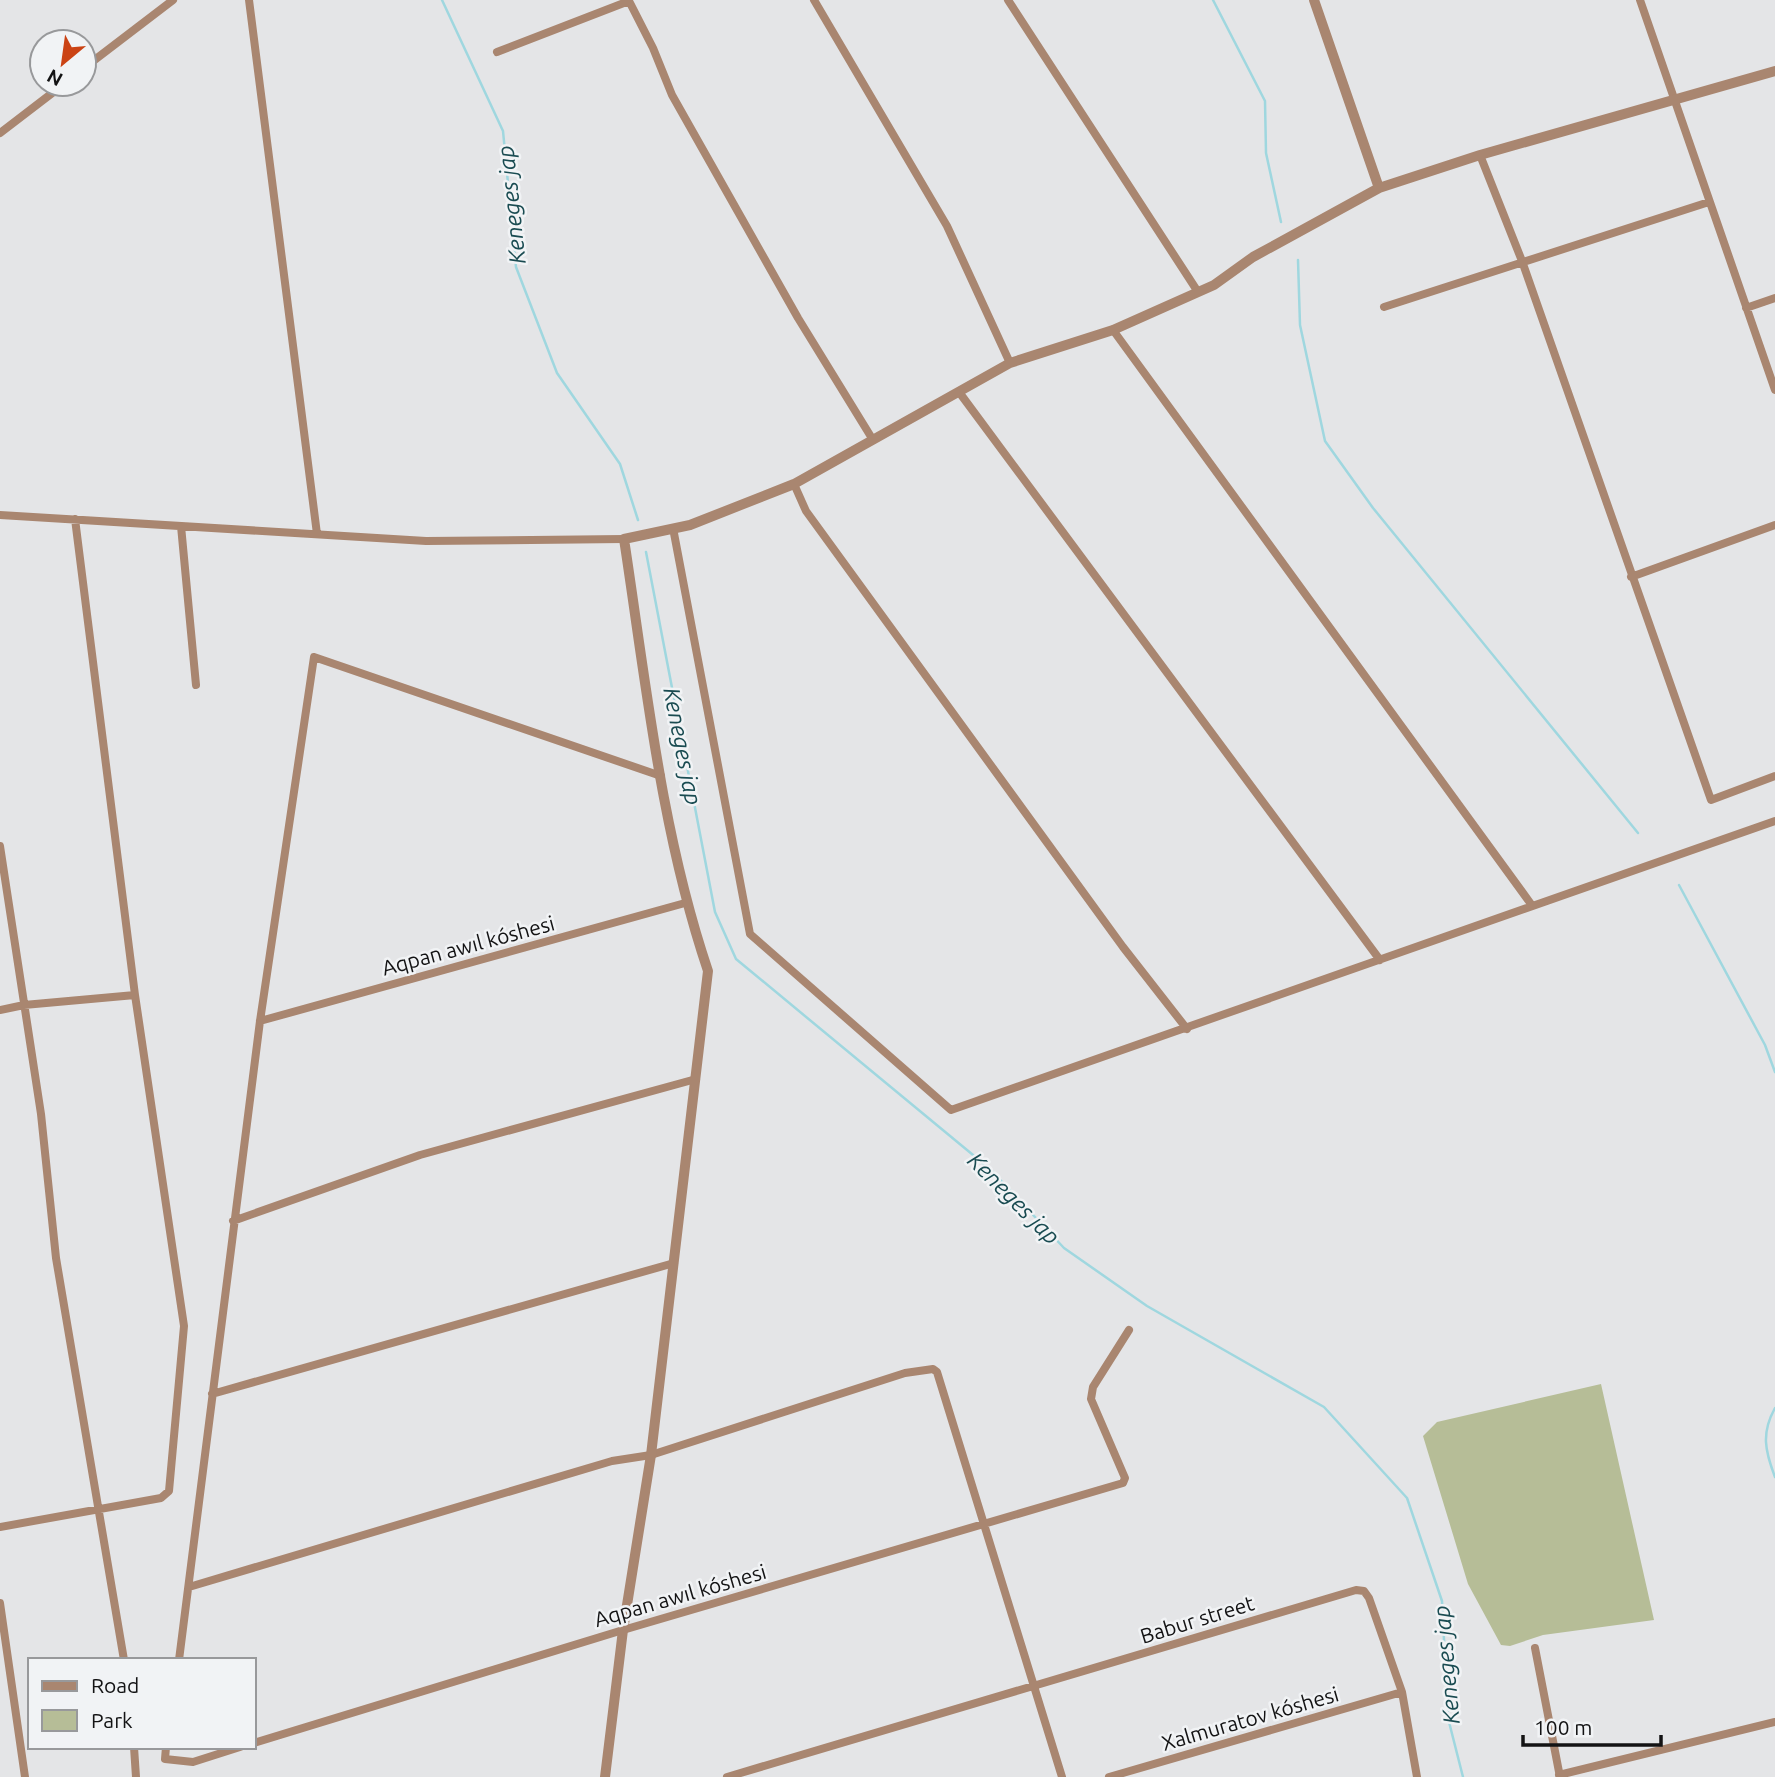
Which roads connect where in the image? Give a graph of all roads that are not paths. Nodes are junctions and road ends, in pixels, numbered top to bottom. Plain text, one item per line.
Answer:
1 (173, 0) edge
2 (249, 0) edge
3 (814, 0) edge
4 (1008, 0) edge
5 (1314, 0) edge
6 (1640, 0) edge
7 (630, 1) edge
8 (497, 52) dead end
9 (98, 57) edge
10 (1775, 71) edge
11 (46, 98) edge
12 (1673, 101) junction
13 (0, 133) edge
14 (1480, 155) junction
15 (1379, 188) junction
16 (1709, 202) junction
17 (1522, 261) junction
18 (1198, 292) junction
19 (1775, 298) edge
20 (1384, 307) dead end
21 (1746, 308) junction
22 (1113, 330) junction
23 (1010, 363) junction
24 (1775, 390) edge
25 (959, 392) junction
26 (873, 440) junction
27 (793, 484) junction
28 (0, 515) edge
29 (75, 519) junction
30 (1775, 525) edge
31 (181, 526) junction
32 (673, 528) junction
33 (317, 534) junction
34 (624, 539) junction
35 (1631, 577) junction
36 (197, 685) dead end
37 (660, 776) junction
38 (1775, 776) edge
39 (1775, 821) edge
40 (0, 846) edge
41 (685, 903) junction
42 (1531, 904) junction
43 (1380, 960) junction
44 (135, 995) junction
45 (24, 1005) junction
46 (0, 1010) edge
47 (260, 1021) junction
48 (1187, 1029) junction
49 (696, 1079) junction
50 (233, 1221) junction
51 (674, 1263) junction
52 (1129, 1330) dead end
53 (212, 1394) junction
54 (651, 1455) junction
55 (99, 1511) junction
56 (986, 1523) junction
57 (0, 1527) edge
58 (189, 1587) junction
59 (0, 1603) edge
60 (623, 1630) junction
61 (1535, 1648) dead end
62 (124, 1658) edge
63 (179, 1658) edge
64 (1032, 1686) junction
65 (1402, 1692) junction
66 (1775, 1722) edge
67 (256, 1742) edge
68 (134, 1749) edge
69 (166, 1749) edge
70 (234, 1749) edge
71 (1559, 1776) edge
72 (25, 1777) edge
73 (135, 1777) edge
74 (605, 1777) edge
75 (727, 1777) edge
76 (1062, 1777) edge
77 (1108, 1777) edge
78 (1417, 1777) edge

1 - 9 street
2 - 33 street
3 - 23 street
4 - 18 street
5 - 15 street
6 - 12 street
7 - 8 street
7 - 26 street
10 - 12 street
11 - 13 street
12 - 14 street
12 - 16 street
14 - 15 street
14 - 17 street
15 - 18 street
16 - 17 street
16 - 21 street
17 - 20 street
17 - 35 street
18 - 22 street
19 - 21 street
21 - 24 street
22 - 23 street
22 - 42 street
23 - 25 street
25 - 26 street
25 - 43 street
26 - 27 street
27 - 32 street
27 - 48 street
28 - 29 street
29 - 31 street
29 - 44 street
30 - 35 street
31 - 33 street
31 - 36 street
32 - 34 street
32 - 48 street
33 - 34 street
34 - 37 street
35 - 38 street
37 - 41 street
37 - 47 street
39 - 42 street
40 - 45 street
41 - 47 street, Aqpan awıl kóshesi
41 - 49 street
42 - 43 street
43 - 48 street
44 - 45 street
44 - 55 street
45 - 46 street
45 - 55 street
47 - 50 street
49 - 50 street
49 - 51 street
50 - 53 street
51 - 53 street
51 - 54 street
52 - 56 street, Aqpan awıl kóshesi
53 - 58 street
54 - 56 street
54 - 58 street
54 - 60 street
55 - 57 street
55 - 62 street
56 - 60 street, Aqpan awıl kóshesi
56 - 64 street
58 - 63 street
59 - 72 street
60 - 67 street, Aqpan awıl kóshesi
60 - 74 street
61 - 71 street
64 - 65 street, Babur street
64 - 75 street
64 - 76 street
65 - 77 street, Xalmuratov kóshesi
65 - 78 street
66 - 71 street
68 - 73 street
69 - 70 street

